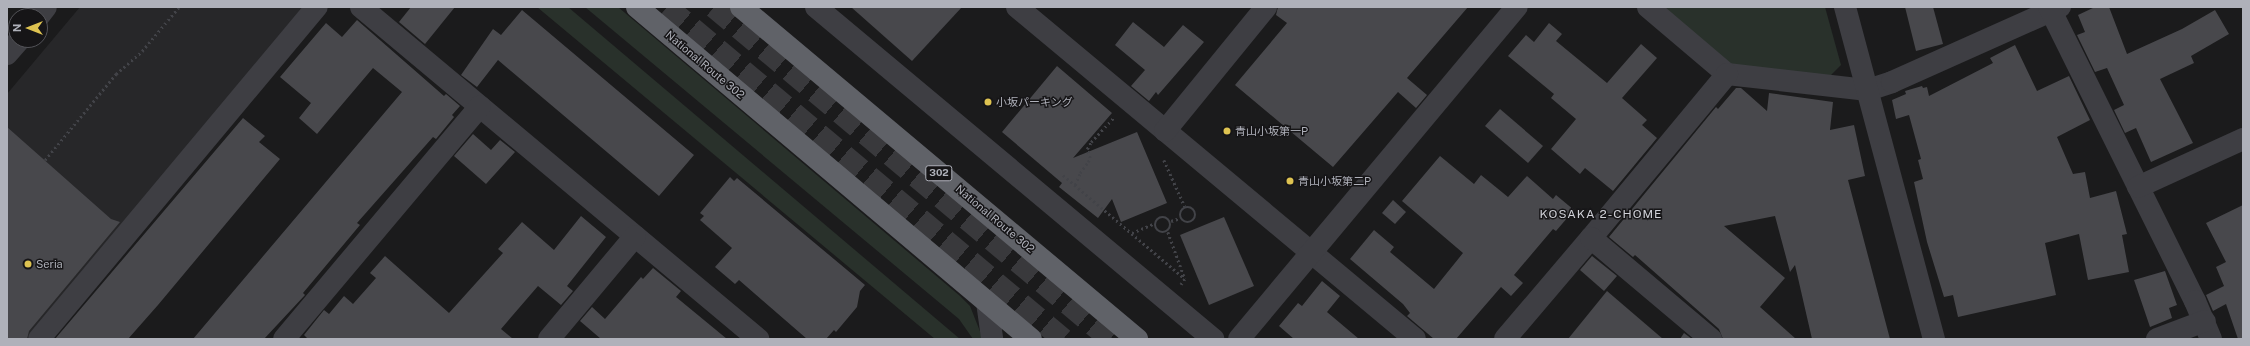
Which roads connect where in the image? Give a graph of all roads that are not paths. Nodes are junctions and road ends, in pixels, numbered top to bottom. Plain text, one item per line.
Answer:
1 (317, 7) edge
2 (361, 7) edge
3 (637, 7) edge
4 (741, 7) edge
5 (816, 7) edge
6 (1017, 7) edge
7 (1266, 7) edge
8 (1517, 7) edge
9 (1648, 7) edge
10 (1845, 7) edge
11 (2054, 8) edge
12 (1727, 74) junction
13 (1868, 90) junction
14 (480, 106) junction
15 (1165, 131) junction
16 (2243, 139) edge
17 (2138, 187) junction
18 (635, 236) junction
19 (1591, 238) junction
20 (1310, 252) junction
21 (987, 302) junction
22 (2208, 330) edge
23 (39, 339) edge
24 (284, 339) edge
25 (548, 339) edge
26 (758, 339) edge
27 (992, 339) edge
28 (1031, 339) edge
29 (1137, 339) edge
30 (1213, 339) edge
31 (1239, 339) edge
32 (1415, 339) edge
33 (1505, 339) edge
34 (1712, 339) edge
35 (1934, 339) edge
36 (2157, 339) edge

1 - 23 street
2 - 14 street
3 - 21 highway, National Route 302
4 - 29 highway, National Route 302 / 302
5 - 30 street
6 - 15 street
7 - 15 street
8 - 20 street
9 - 12 street
10 - 13 street
11 - 13 street
11 - 17 street
12 - 13 street
12 - 19 street
13 - 35 street
14 - 18 street
14 - 24 street
15 - 20 street
16 - 17 street
17 - 22 street
18 - 25 street
18 - 26 street
19 - 33 street
19 - 34 street
20 - 31 street
20 - 32 street
21 - 27 street
21 - 28 highway, National Route 302
22 - 36 street

